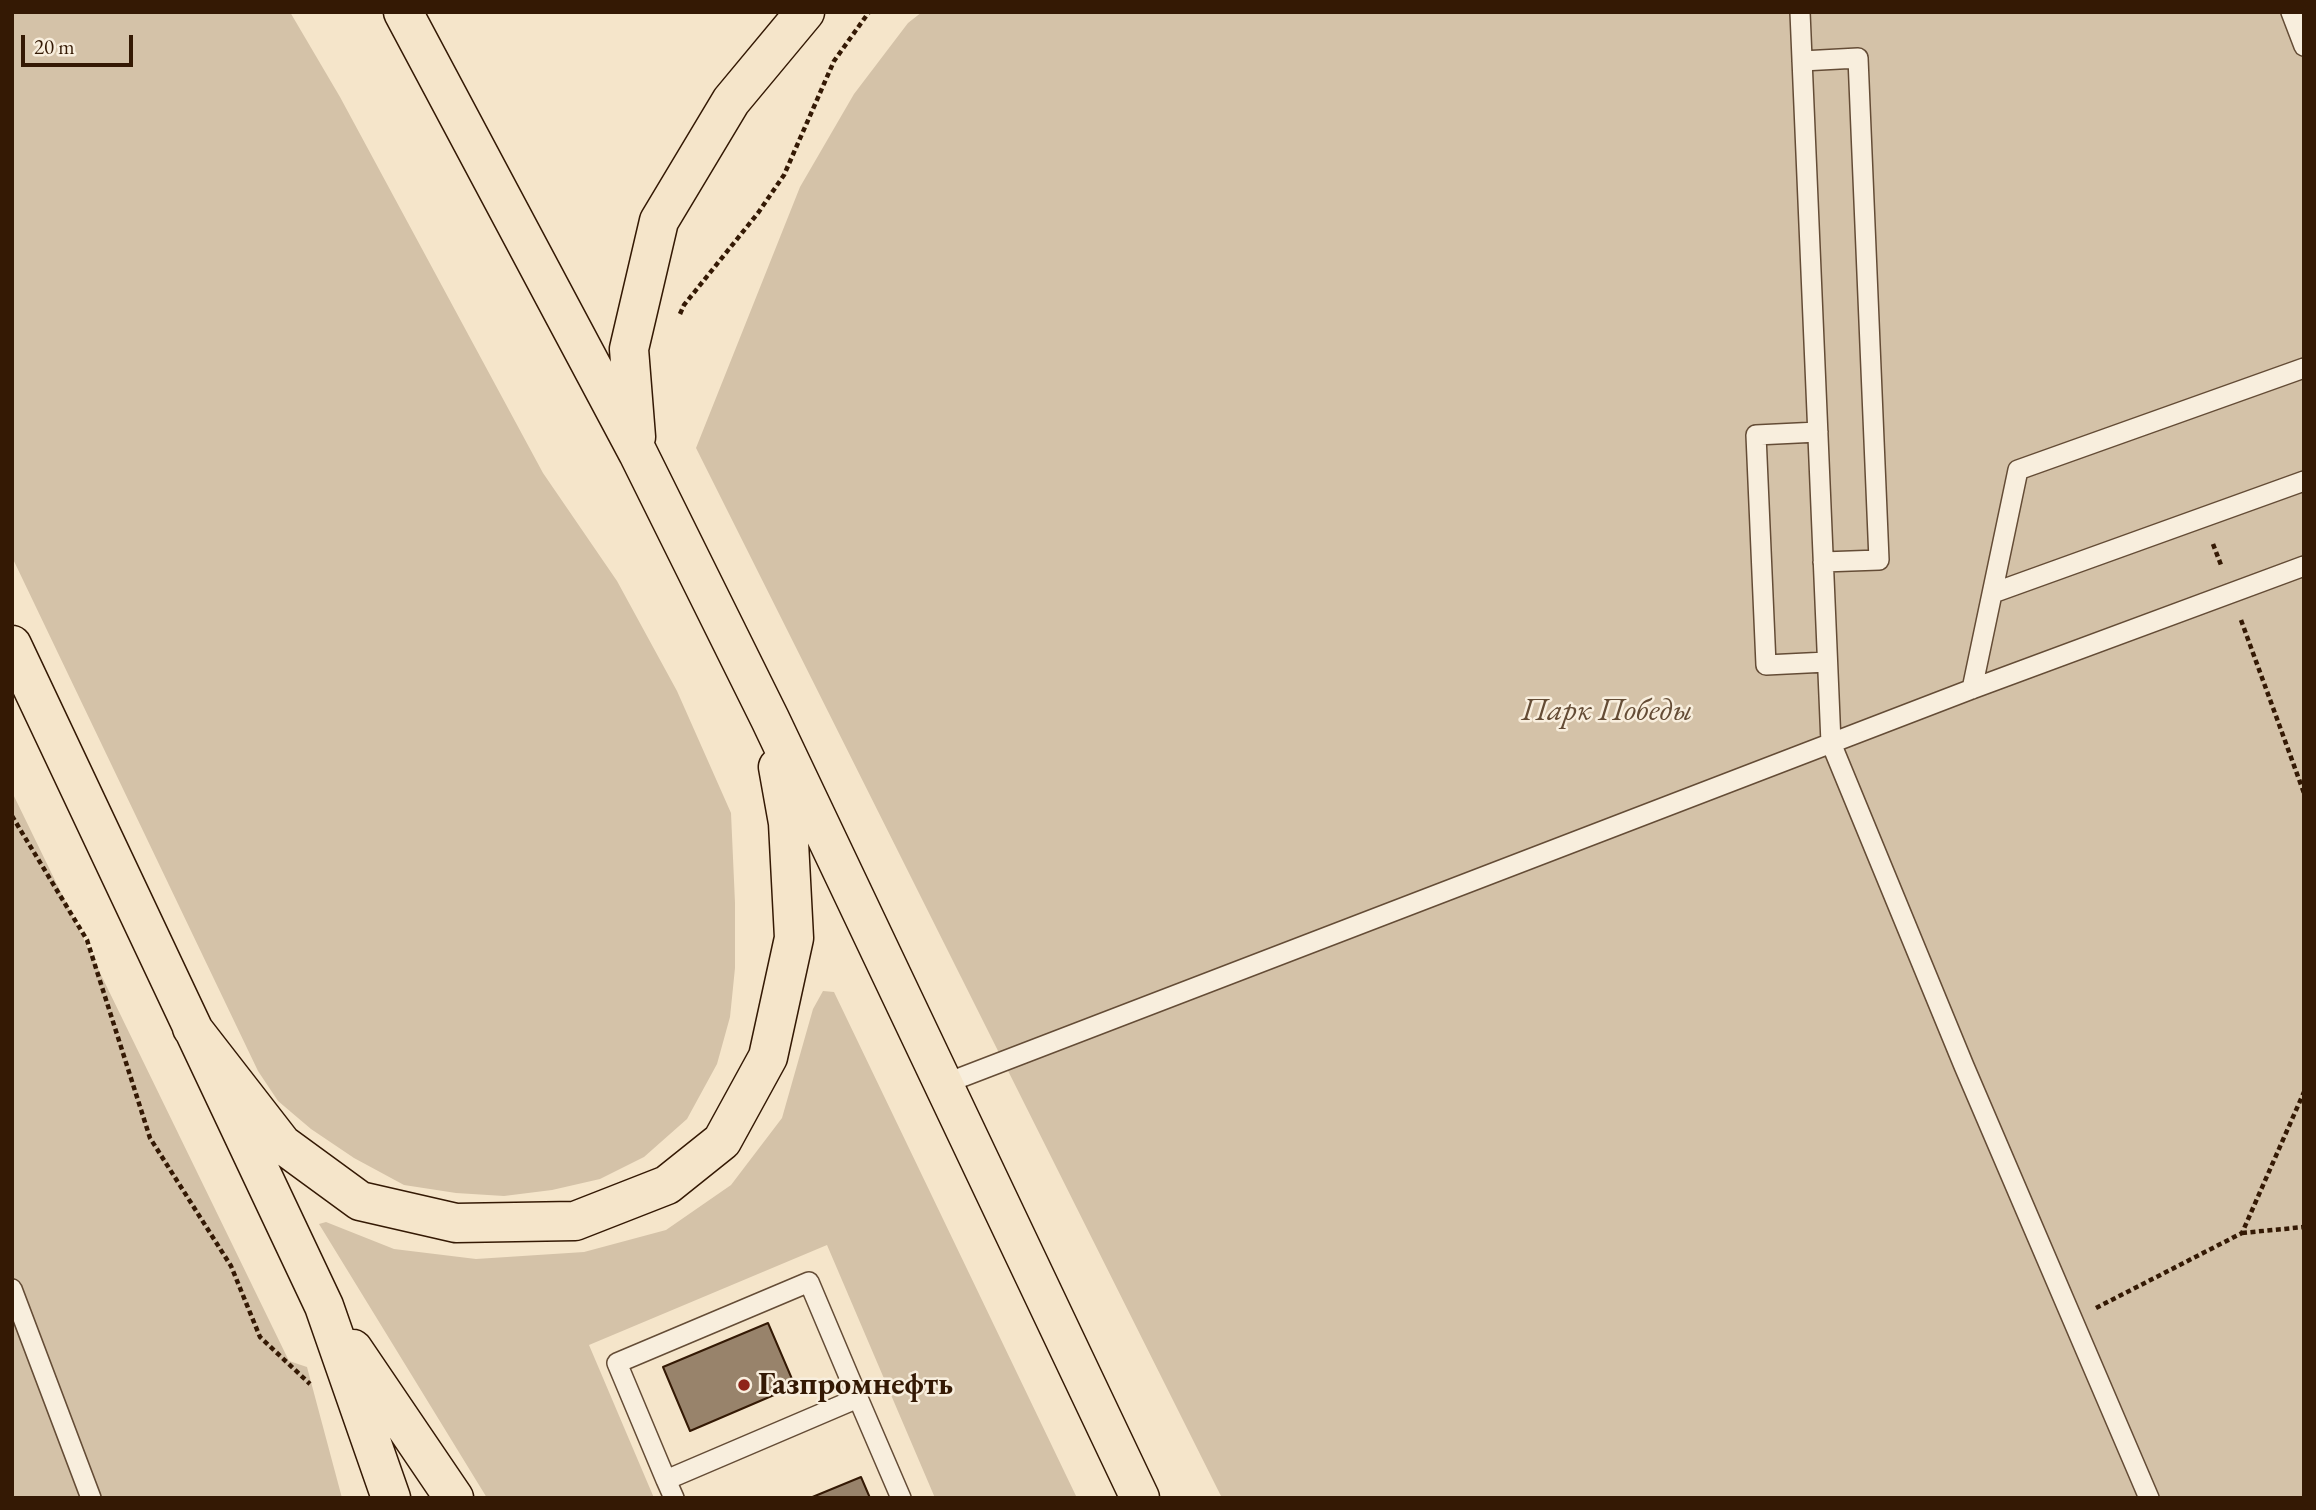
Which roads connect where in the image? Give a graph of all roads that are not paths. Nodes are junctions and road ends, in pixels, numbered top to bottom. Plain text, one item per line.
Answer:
1 (403, 12) edge
2 (805, 12) edge
3 (1800, 12) edge
4 (2291, 12) edge
5 (2304, 46) edge
6 (1802, 61) junction
7 (2304, 368) edge
8 (1818, 432) junction
9 (638, 453) junction
10 (2304, 481) edge
11 (1823, 562) junction
12 (2304, 566) edge
13 (1993, 593) junction
14 (12, 645) edge
15 (1828, 662) junction
16 (1972, 689) junction
17 (770, 719) junction
18 (1831, 743) junction
19 (192, 1028) junction
20 (944, 1084) junction
21 (12, 1289) edge
22 (324, 1306) junction
23 (858, 1398) junction
24 (670, 1489) edge
25 (92, 1498) edge
26 (391, 1498) edge
27 (454, 1498) edge
28 (901, 1498) edge
29 (1140, 1498) edge
30 (2149, 1498) edge

1 - 9 main road
2 - 9 main road
3 - 6 lane
4 - 5 lane
6 - 8 lane
6 - 11 lane
7 - 13 lane
8 - 11 lane
8 - 15 lane
9 - 17 main road
10 - 13 lane
11 - 15 lane
12 - 16 lane
13 - 16 lane
14 - 19 main road
15 - 18 lane
16 - 18 lane
17 - 19 main road
17 - 20 main road
18 - 20 lane
18 - 30 lane
19 - 22 main road
20 - 29 main road
21 - 25 lane
22 - 26 main road
22 - 27 main road
23 - 24 lane
23 - 24 lane
23 - 28 lane

